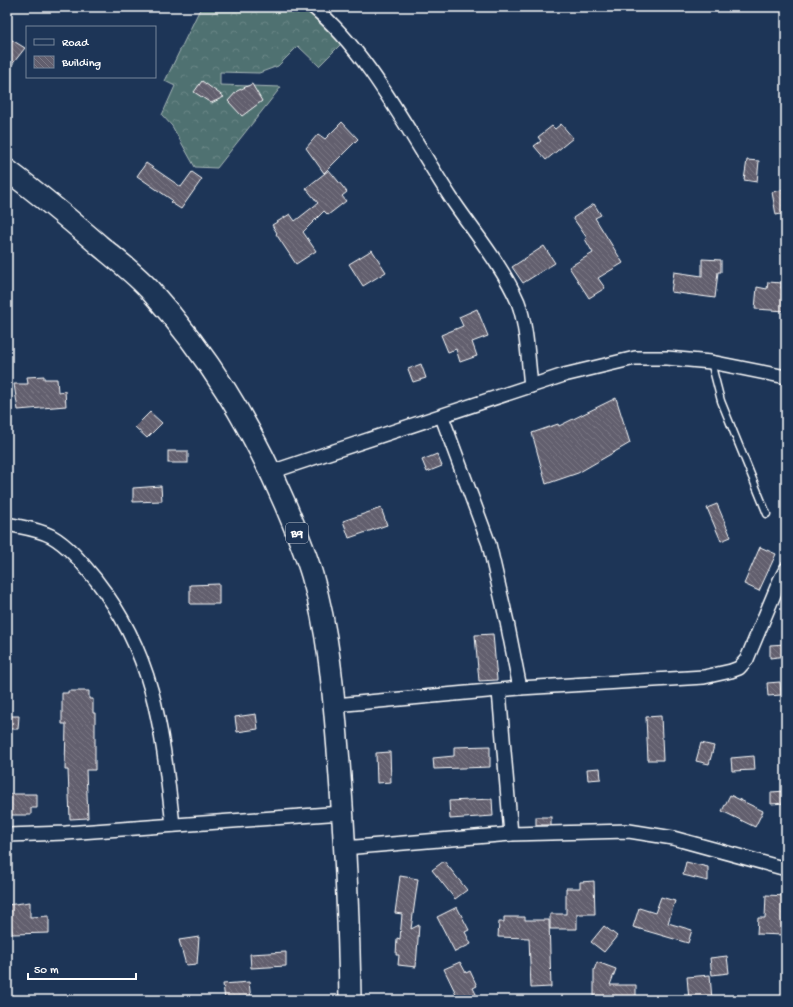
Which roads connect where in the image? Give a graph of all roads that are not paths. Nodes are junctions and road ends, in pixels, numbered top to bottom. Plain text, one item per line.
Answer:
1 (313, 7) edge
2 (7, 170) edge
3 (710, 362) junction
4 (786, 377) edge
5 (531, 386) junction
6 (442, 417) junction
7 (271, 472) junction
8 (766, 514) dead end
9 (7, 524) edge
10 (786, 569) edge
11 (520, 688) junction
12 (499, 691) junction
13 (334, 705) junction
14 (342, 813) junction
15 (173, 825) junction
16 (511, 834) junction
17 (7, 835) edge
18 (344, 848) junction
19 (786, 869) edge
20 (350, 1000) edge

1 - 5 street
2 - 7 highway, B9
3 - 4 street
3 - 5 street
3 - 8 lane
5 - 6 street
6 - 7 street
6 - 11 street
7 - 13 highway, B9
9 - 15 street
10 - 11 street
11 - 12 street
12 - 13 street
12 - 16 street
13 - 14 highway, B9
14 - 15 street
14 - 18 highway, B9
15 - 17 street
16 - 18 street
16 - 19 street
18 - 20 highway, B9

